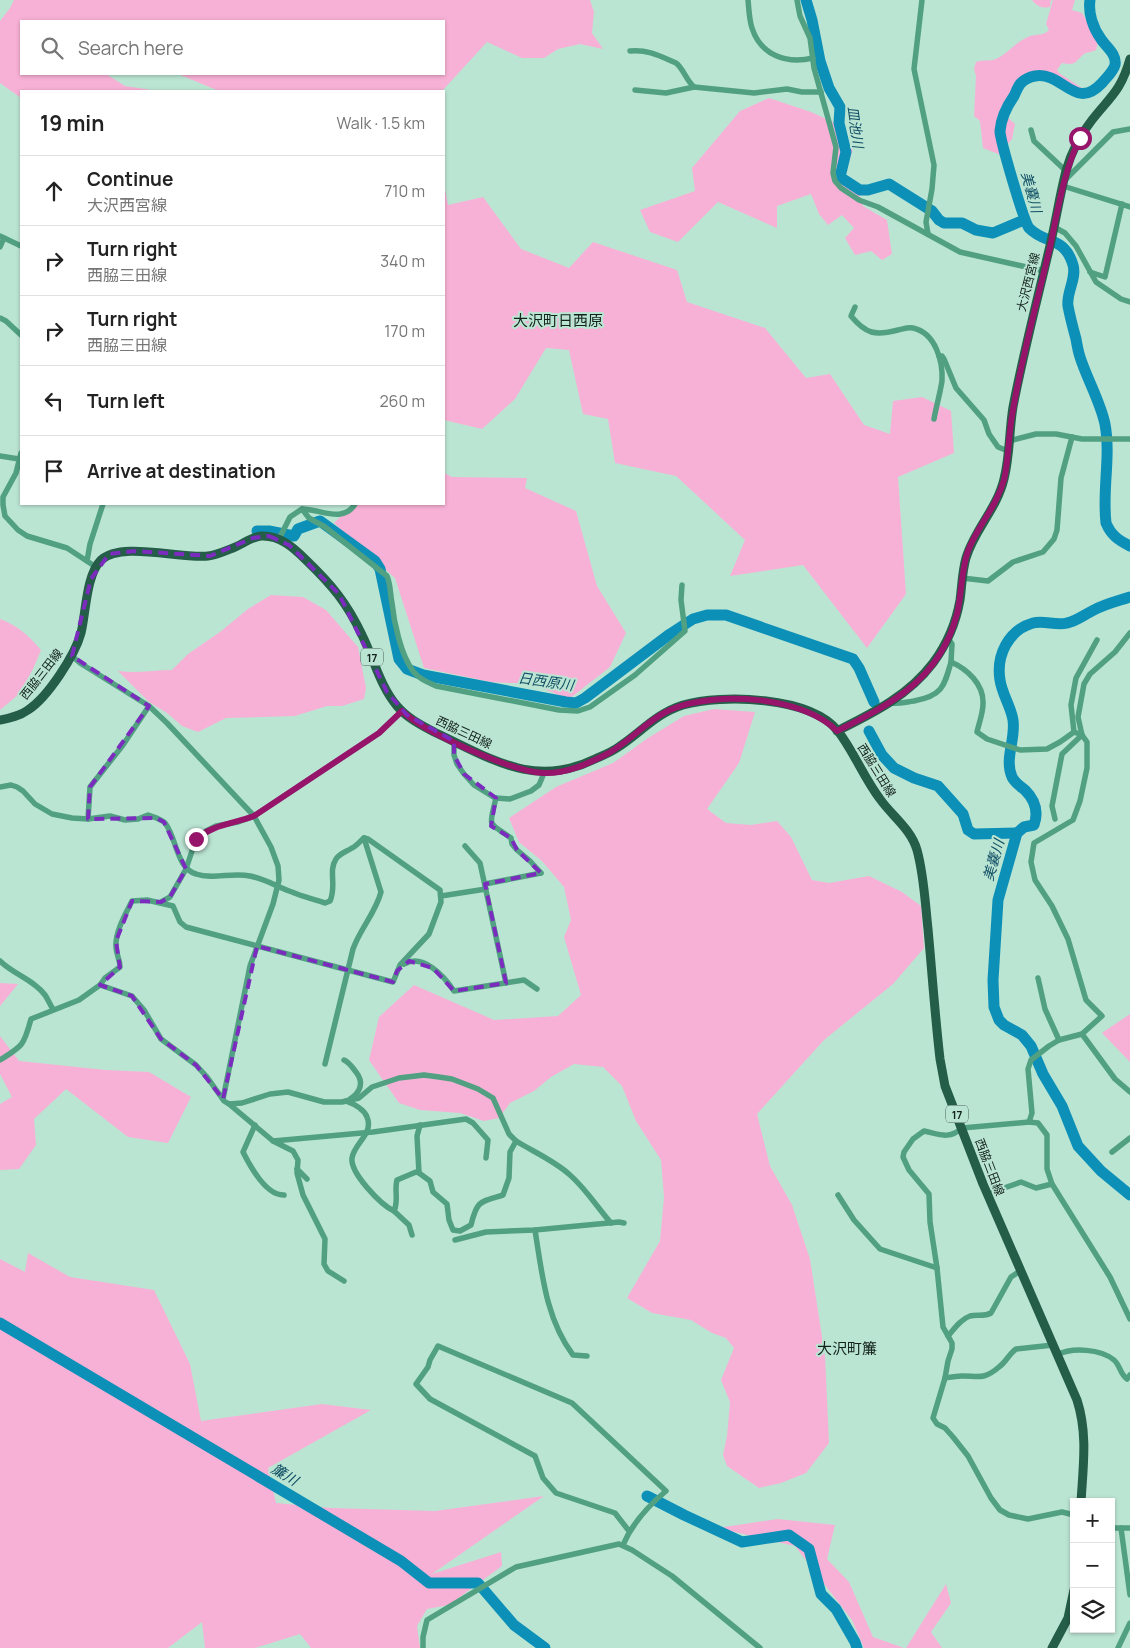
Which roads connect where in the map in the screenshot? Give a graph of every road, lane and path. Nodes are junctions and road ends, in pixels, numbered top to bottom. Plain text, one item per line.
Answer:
1 (748, 0) edge
2 (797, 0) edge
3 (922, 0) edge
4 (630, 51) dead end
5 (813, 58) junction
6 (1130, 60) edge
7 (694, 87) junction
8 (635, 90) dead end
9 (821, 92) junction
10 (1130, 129) edge
11 (1031, 130) dead end
12 (1066, 170) junction
13 (1063, 184) junction
14 (1122, 204) junction
15 (1130, 207) edge
16 (1054, 229) junction
17 (928, 234) junction
18 (2, 237) edge
19 (20, 246) edge
20 (0, 247) edge
21 (1044, 271) junction
22 (1090, 272) junction
23 (1130, 302) edge
24 (855, 308) dead end
25 (0, 318) edge
26 (20, 334) edge
27 (939, 356) junction
28 (934, 419) dead end
29 (1072, 437) junction
30 (1130, 439) edge
31 (1009, 441) junction
32 (1008, 451) junction
33 (0, 456) edge
34 (20, 456) edge
35 (103, 505) edge
36 (354, 505) edge
37 (302, 509) junction
38 (3, 516) edge
39 (279, 540) junction
40 (87, 561) junction
41 (96, 567) junction
42 (962, 578) junction
43 (682, 585) dead end
44 (1130, 633) edge
45 (948, 638) junction
46 (1097, 640) dead end
47 (72, 656) junction
48 (951, 662) junction
49 (891, 703) junction
50 (149, 706) junction
51 (402, 711) junction
52 (0, 720) edge
53 (837, 731) junction
54 (1074, 732) junction
55 (1082, 735) junction
56 (454, 741) junction
57 (544, 773) junction
58 (0, 787) edge
59 (496, 798) junction
60 (254, 816) junction
61 (88, 819) junction
62 (1055, 820) dead end
63 (364, 838) junction
64 (465, 846) dead end
65 (186, 869) junction
66 (277, 885) junction
67 (485, 886) junction
68 (441, 896) junction
69 (161, 902) junction
70 (257, 946) junction
71 (0, 961) edge
72 (349, 970) junction
73 (397, 970) junction
74 (1038, 978) dead end
75 (506, 983) junction
76 (100, 985) junction
77 (537, 989) dead end
78 (53, 1009) junction
79 (1082, 1034) junction
80 (1059, 1040) junction
81 (0, 1060) edge
82 (344, 1060) dead end
83 (325, 1064) dead end
84 (1130, 1092) edge
85 (346, 1101) junction
86 (226, 1102) junction
87 (1029, 1122) junction
88 (420, 1125) junction
89 (255, 1126) junction
90 (962, 1128) junction
91 (367, 1132) junction
92 (1130, 1138) edge
93 (273, 1141) junction
94 (516, 1142) junction
95 (1112, 1152) dead end
96 (486, 1158) dead end
97 (297, 1169) junction
98 (419, 1173) junction
99 (307, 1178) dead end
100 (1052, 1184) junction
101 (987, 1194) junction
102 (284, 1195) dead end
103 (838, 1195) dead end
104 (394, 1211) junction
105 (611, 1223) junction
106 (624, 1223) dead end
107 (535, 1230) junction
108 (412, 1235) dead end
109 (455, 1240) dead end
110 (937, 1268) junction
111 (1020, 1270) junction
112 (344, 1281) dead end
113 (1130, 1319) edge
114 (948, 1336) junction
115 (1053, 1345) junction
116 (1057, 1355) junction
117 (586, 1356) dead end
118 (1130, 1375) edge
119 (946, 1378) junction
120 (1081, 1498) edge
121 (1070, 1514) edge
122 (1115, 1528) edge
123 (1120, 1528) junction
124 (1130, 1528) edge
125 (629, 1531) junction
126 (622, 1545) junction
127 (1130, 1594) edge
128 (1070, 1609) edge
129 (1130, 1624) edge
130 (423, 1648) edge
131 (760, 1648) edge
132 (1052, 1648) edge
133 (1118, 1648) edge

1 - 5 street
2 - 5 street
3 - 17 street
4 - 7 street
5 - 9 street
6 - 12 main road, 大沢西宮線
7 - 8 street
7 - 9 street
9 - 17 street
10 - 13 street
11 - 12 street
12 - 13 main road, 大沢西宮線
13 - 14 street
13 - 16 main road, 大沢西宮線
14 - 15 street
14 - 22 street
16 - 21 main road, 大沢西宮線
16 - 22 street
17 - 21 street
18 - 19 street
18 - 20 street
21 - 31 main road, 大沢西宮線
22 - 23 street
24 - 27 street
25 - 26 street
27 - 28 street
27 - 32 street
29 - 30 street
29 - 31 street
29 - 42 street
31 - 32 main road, 大沢西宮線
32 - 42 main road, 大沢西宮線
33 - 34 street
34 - 38 street
35 - 40 street
36 - 37 street
37 - 39 street
37 - 43 street
38 - 40 street
39 - 41 main road, 西脇三田線 / 17
39 - 51 main road, 西脇三田線 / 17
40 - 41 street
41 - 47 main road, 西脇三田線
42 - 45 main road, 大沢西宮線
44 - 55 street
45 - 48 street
45 - 49 main road, 大沢西宮線
46 - 54 street
47 - 50 street
47 - 52 main road, 西脇三田線
48 - 49 street
48 - 54 street
49 - 53 main road, 大沢西宮線
50 - 60 street
50 - 61 street
51 - 56 main road, 西脇三田線 / 17
51 - 60 street
53 - 57 main road, 西脇三田線 / 17
53 - 90 main road, 西脇三田線 / 17
54 - 55 street
55 - 62 street
55 - 79 street
56 - 57 main road, 西脇三田線 / 17
56 - 59 street
57 - 59 street
58 - 61 street
59 - 67 street
60 - 65 street
60 - 66 street
61 - 65 street
63 - 66 street
63 - 68 street
63 - 72 street
64 - 67 street
65 - 66 street
65 - 69 street
66 - 70 street
67 - 68 street
67 - 75 street
68 - 73 street
69 - 70 street
69 - 76 street
70 - 72 street
70 - 86 street
71 - 78 street
72 - 73 street
72 - 83 street
73 - 75 street
74 - 80 street
75 - 77 street
76 - 78 street
76 - 86 street
78 - 81 street
79 - 80 street
79 - 84 street
80 - 87 street
82 - 85 street
85 - 86 street
85 - 91 street
85 - 94 street
86 - 89 street
87 - 90 street
87 - 100 street
88 - 91 street
88 - 96 street
88 - 98 street
89 - 93 street
89 - 102 street
90 - 101 main road, 西脇三田線 / 17
90 - 110 street
91 - 93 street
91 - 104 street
92 - 95 street
93 - 97 street
94 - 98 street
94 - 105 street
97 - 99 street
97 - 112 street
98 - 104 street
100 - 101 street
100 - 113 street
101 - 111 main road, 西脇三田線 / 17
103 - 110 street
104 - 108 street
105 - 106 street
105 - 107 street
107 - 109 street
107 - 117 street
110 - 114 street
111 - 114 street
111 - 115 main road, 西脇三田線 / 17
114 - 119 street
115 - 116 main road, 西脇三田線 / 17
115 - 119 street
116 - 118 street
116 - 120 main road, 西脇三田線 / 17
119 - 121 street
122 - 123 street
123 - 124 street
123 - 127 street
125 - 125 street
125 - 126 street
126 - 130 street
126 - 131 street
128 - 132 main road
129 - 133 street

